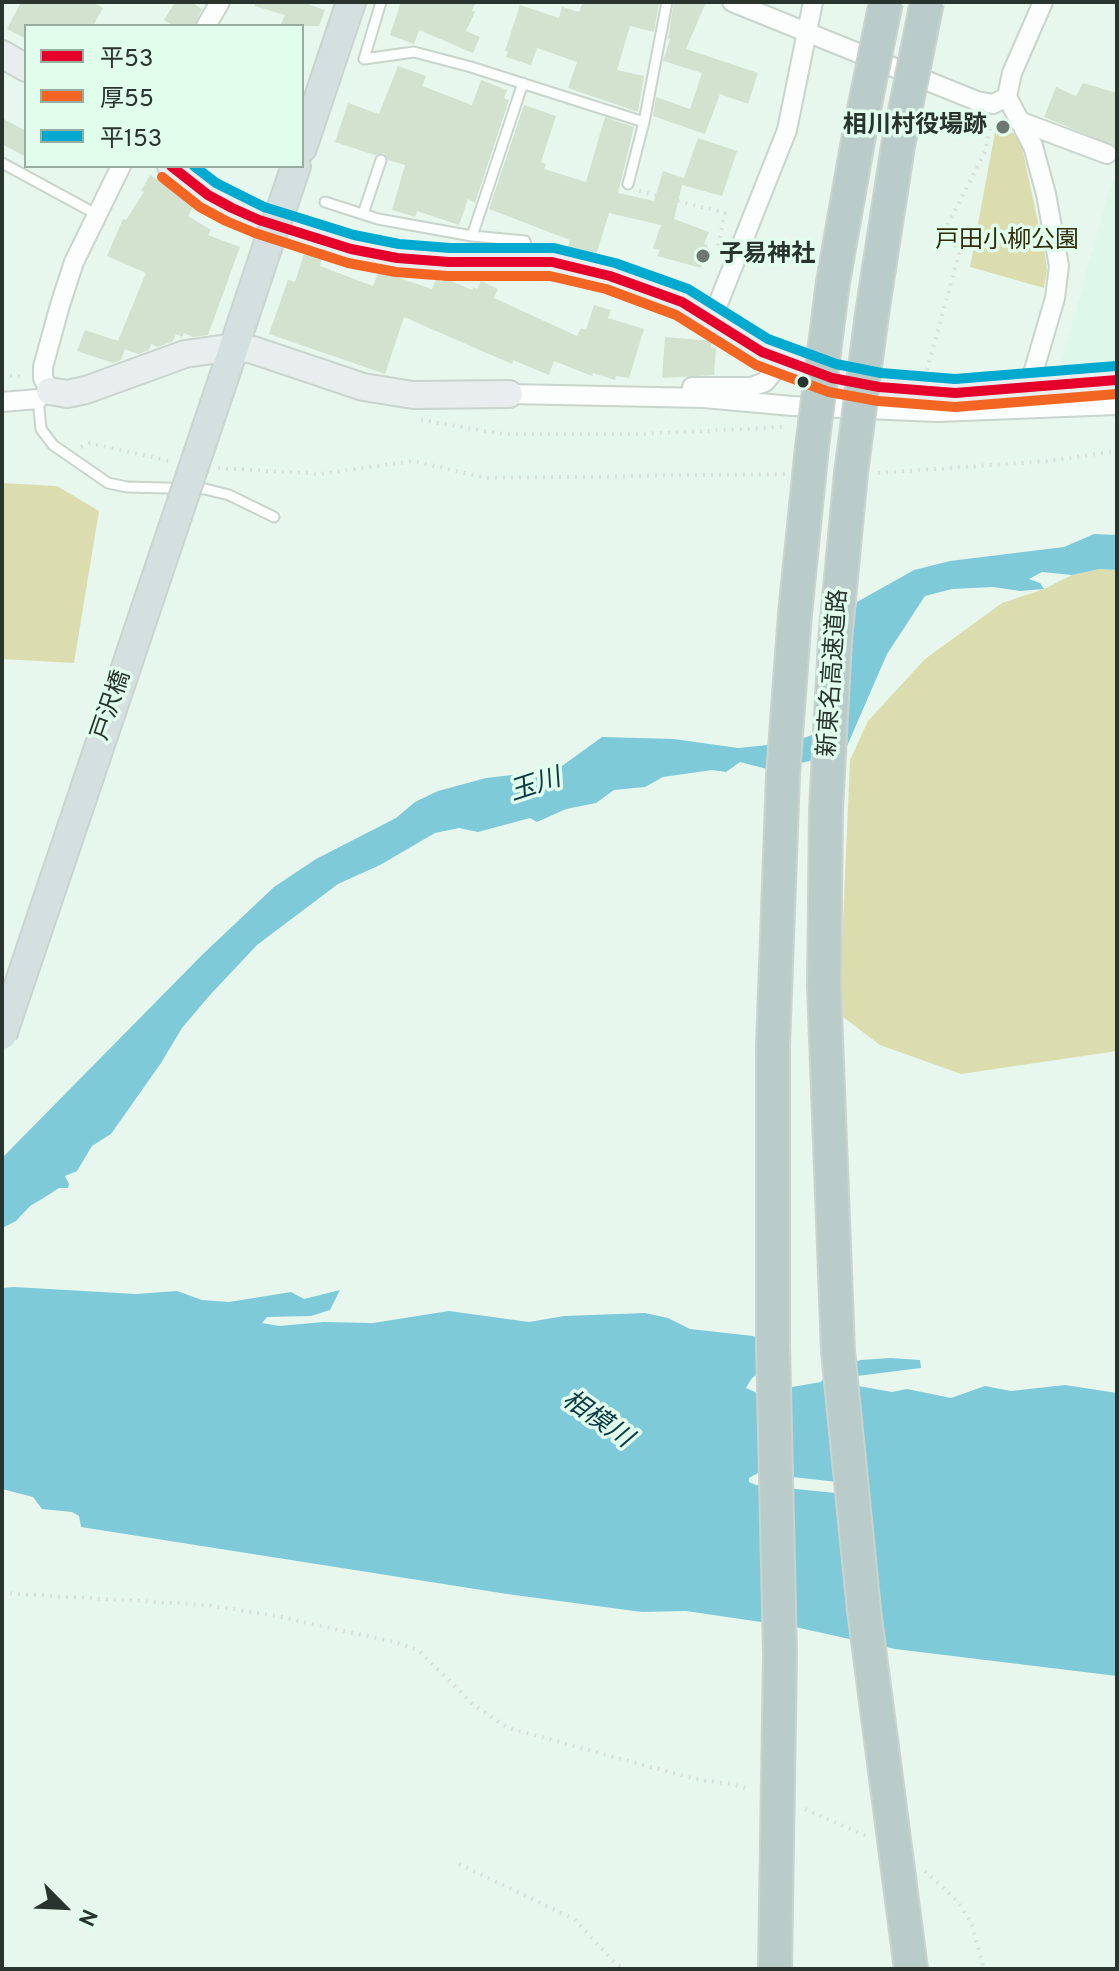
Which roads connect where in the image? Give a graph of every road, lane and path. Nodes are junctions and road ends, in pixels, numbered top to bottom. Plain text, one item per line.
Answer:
1 (220, 2) edge
2 (351, 2) edge
3 (381, 2) edge
4 (667, 2) edge
5 (732, 2) edge
6 (813, 2) edge
7 (886, 2) edge
8 (927, 2) edge
9 (1043, 2) edge
10 (207, 24) edge
11 (807, 32) junction
12 (2, 54) edge
13 (24, 67) edge
14 (523, 83) junction
15 (1007, 97) junction
16 (992, 117) dead end
17 (1019, 121) junction
18 (644, 122) junction
19 (304, 142) edge
20 (1107, 154) dead end
21 (381, 160) dead end
22 (2, 163) edge
23 (120, 168) edge
24 (174, 168) edge
25 (295, 168) edge
26 (628, 184) joint
27 (325, 202) dead end
28 (96, 214) junction
29 (363, 214) junction
30 (472, 236) junction
31 (713, 258) dead end
32 (530, 261) junction
33 (712, 319) junction
34 (234, 347) junction
35 (782, 361) junction
36 (925, 377) dead end
37 (1117, 380) edge
38 (1029, 387) junction
39 (509, 394) junction
40 (44, 395) junction
41 (2, 402) edge
42 (1117, 405) edge
43 (419, 419) dead end
44 (794, 426) dead end
45 (1117, 451) edge
46 (63, 453) junction
47 (178, 462) dead end
48 (206, 466) dead end
49 (864, 473) dead end
50 (785, 474) dead end
51 (274, 517) dead end
52 (2, 1035) edge
53 (2, 1593) edge
54 (760, 1792) dead end
55 (795, 1805) dead end
56 (871, 1838) dead end
57 (459, 1864) dead end
58 (915, 1864) dead end
59 (625, 1969) edge
60 (775, 1969) edge
61 (911, 1969) edge
62 (984, 1969) edge

1 - 10 street
2 - 19 main road
3 - 14 lane
4 - 18 lane
5 - 11 street
6 - 11 street
7 - 60 highway, 新東名高速道路, bridge
8 - 61 highway, 新東名高速道路, bridge
9 - 15 street
11 - 15 street
11 - 33 street
12 - 13 street
14 - 18 lane
14 - 30 lane
15 - 17 street
16 - 36 path
17 - 20 street
17 - 38 street
18 - 26 lane
21 - 29 lane
22 - 28 lane
23 - 28 street
24 - 32 street
25 - 34 main road, 戸沢橋, bridge
26 - 31 path
27 - 29 lane
28 - 40 street
29 - 30 lane
30 - 32 lane
32 - 33 street
33 - 35 street
34 - 39 street
34 - 40 street
34 - 52 main road, 戸沢橋, bridge
35 - 38 street
35 - 39 street
37 - 38 street
39 - 42 street
40 - 41 street
40 - 46 lane
43 - 44 path
45 - 49 path
46 - 47 path
46 - 51 lane
48 - 50 path
53 - 54 path
55 - 56 path
57 - 59 path
58 - 62 path

